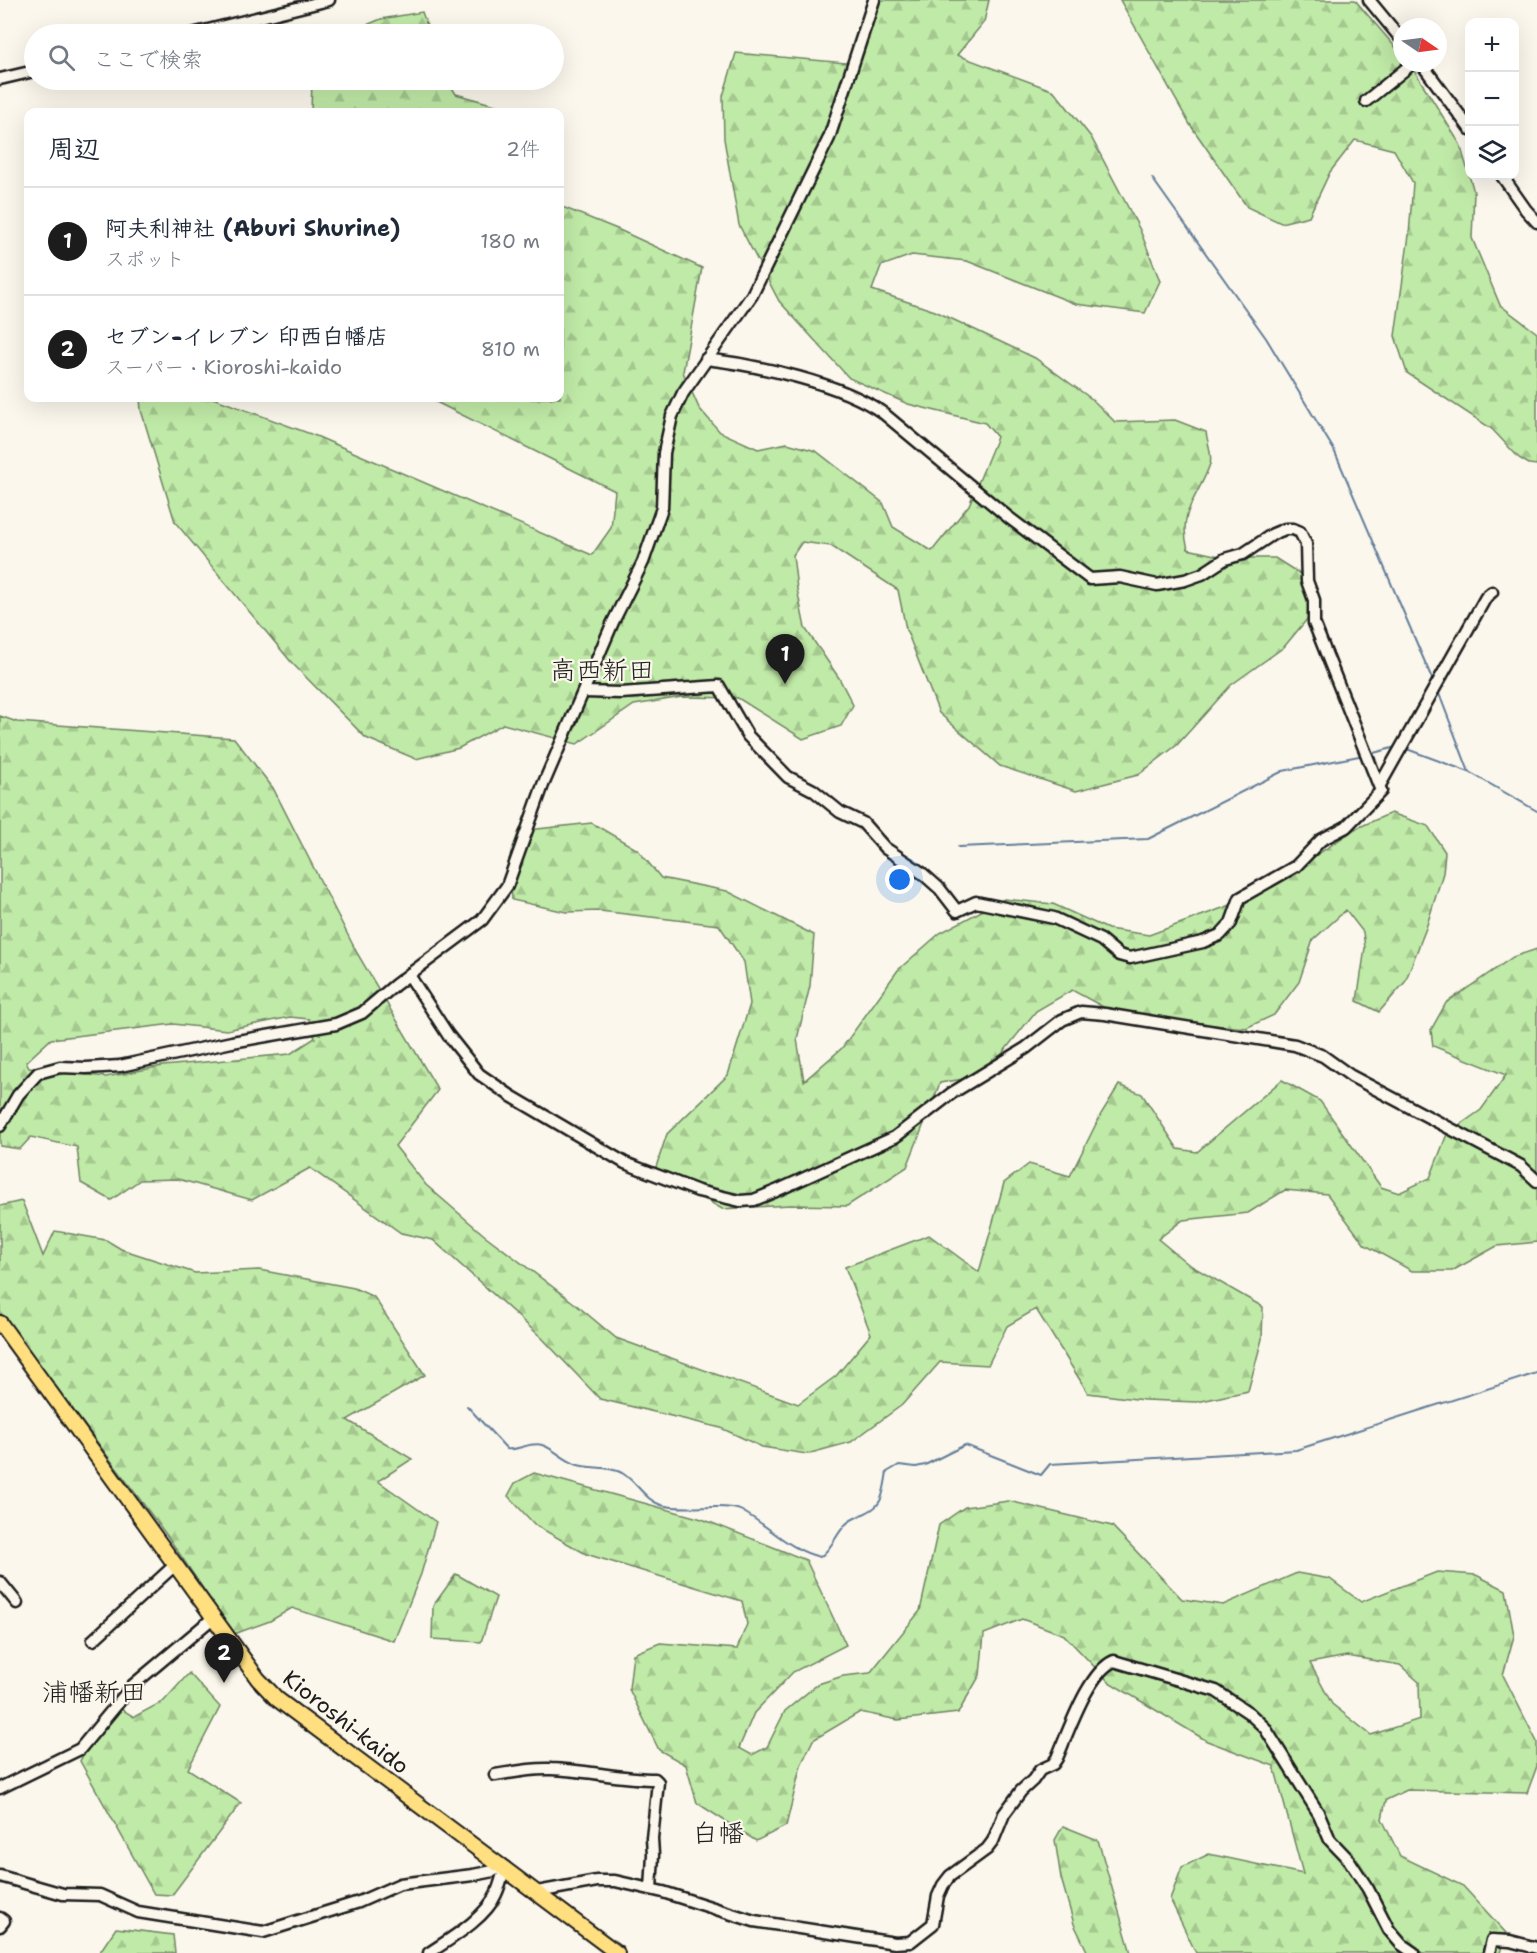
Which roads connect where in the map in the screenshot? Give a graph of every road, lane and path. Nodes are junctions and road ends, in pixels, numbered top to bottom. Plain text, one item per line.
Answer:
1 (329, 0) edge
2 (874, 0) edge
3 (1369, 0) edge
4 (232, 24) edge
5 (1393, 29) edge
6 (1402, 72) edge
7 (1428, 72) edge
8 (24, 73) edge
9 (0, 79) edge
10 (1366, 101) dead end
11 (1468, 126) edge
12 (1505, 180) edge
13 (1537, 222) edge
14 (706, 359) junction
15 (1492, 592) dead end
16 (584, 692) junction
17 (1380, 785) junction
18 (409, 975) junction
19 (0, 1126) edge
20 (1537, 1181) edge
21 (0, 1323) edge
22 (176, 1564) junction
23 (0, 1582) edge
24 (17, 1603) dead end
25 (214, 1617) junction
26 (93, 1640) dead end
27 (495, 1775) dead end
28 (0, 1788) edge
29 (503, 1866) junction
30 (0, 1876) edge
31 (651, 1889) junction
32 (537, 1892) junction
33 (0, 1918) edge
34 (0, 1926) edge
35 (910, 1942) junction
36 (1537, 1948) edge
37 (429, 1953) edge
38 (617, 1953) edge
39 (903, 1953) edge
40 (1414, 1953) edge
41 (1489, 1953) edge

1 - 4 street
2 - 14 street
3 - 5 street
6 - 10 street
7 - 11 street
8 - 9 street
12 - 13 street
14 - 16 street
14 - 17 street
15 - 17 street
16 - 17 street
16 - 18 street
18 - 19 street
18 - 20 street
21 - 22 main road, Kioroshi-kaido
22 - 25 main road, Kioroshi-kaido
22 - 26 street
23 - 24 street
25 - 28 street
25 - 29 main road, Kioroshi-kaido
27 - 31 street
29 - 30 street
29 - 32 main road, Kioroshi-kaido
29 - 37 street
31 - 32 street
31 - 35 street
32 - 38 main road, Kioroshi-kaido
33 - 34 street
35 - 39 street
35 - 40 street
36 - 41 street

